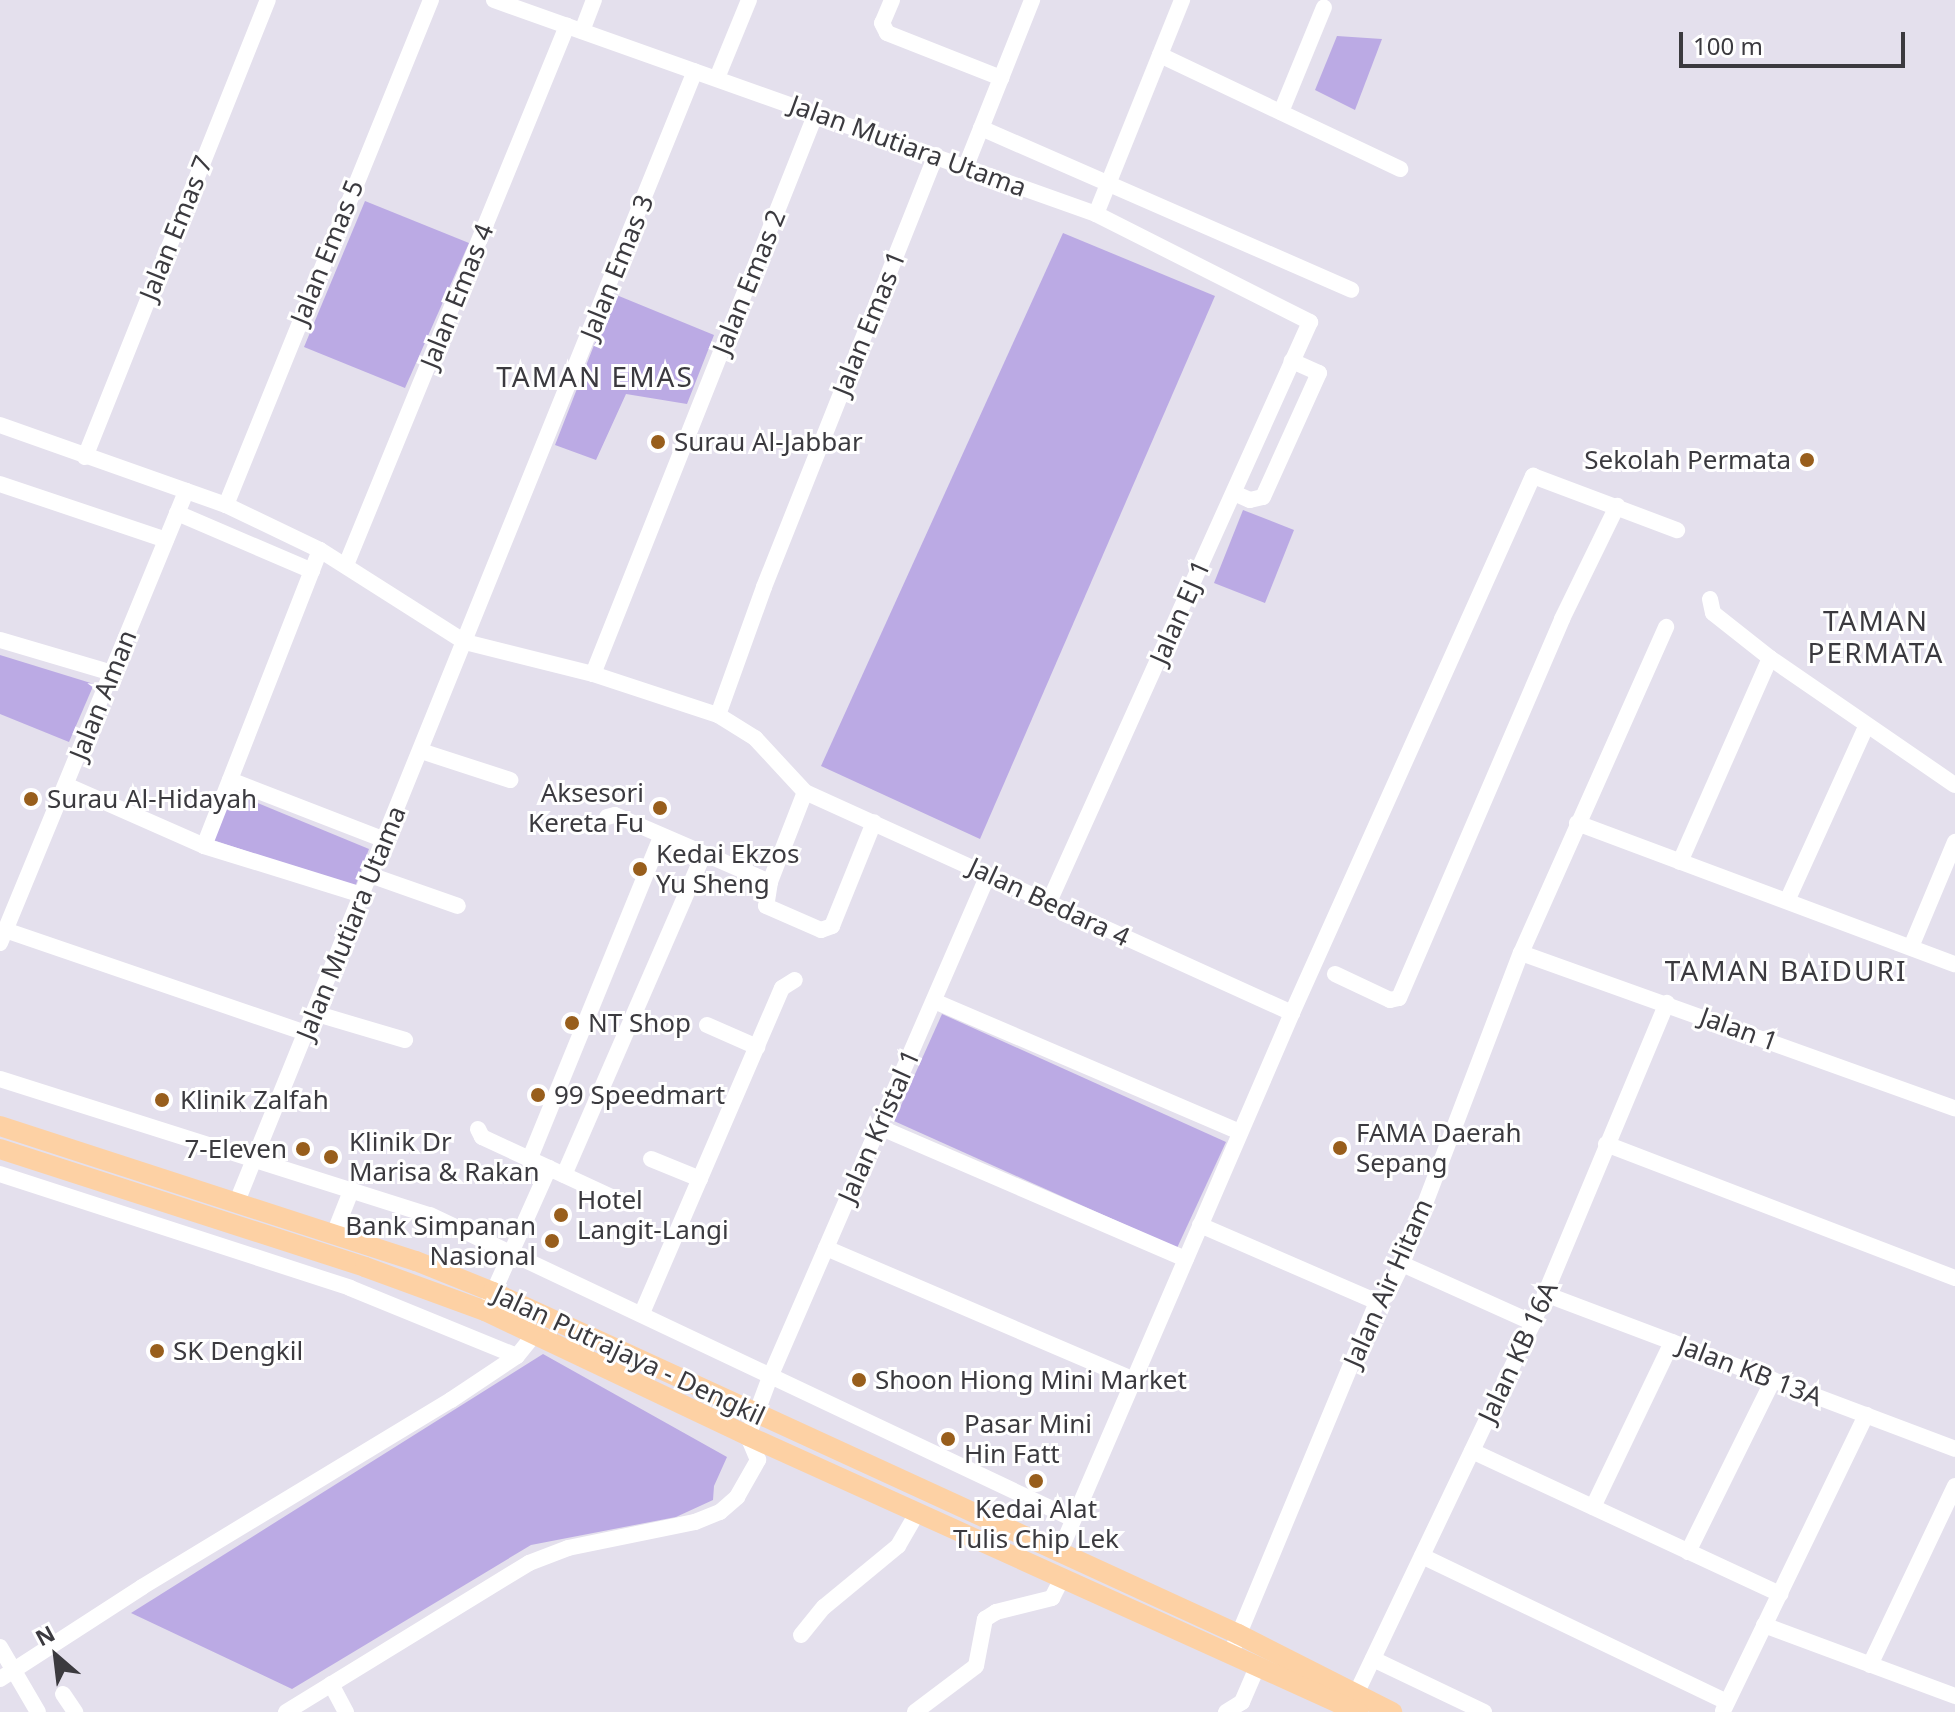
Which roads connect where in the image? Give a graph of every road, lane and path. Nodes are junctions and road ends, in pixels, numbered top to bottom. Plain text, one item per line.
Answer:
1 (268, 0) edge
2 (431, 0) edge
3 (494, 0) edge
4 (594, 0) edge
5 (749, 0) edge
6 (892, 0) edge
7 (1032, 0) edge
8 (1182, 0) edge
9 (1324, 7) dead end
10 (575, 28) junction
11 (1160, 55) junction
12 (695, 71) junction
13 (717, 78) junction
14 (1001, 78) junction
15 (1281, 112) junction
16 (816, 113) junction
17 (981, 128) junction
18 (936, 155) junction
19 (966, 166) junction
20 (1400, 169) dead end
21 (1109, 182) junction
22 (1096, 214) junction
23 (1351, 290) dead end
24 (1310, 322) joint
25 (1292, 361) junction
26 (0, 425) edge
27 (85, 457) junction
28 (0, 484) edge
29 (186, 491) junction
30 (1234, 493) junction
31 (226, 505) junction
32 (1617, 506) junction
33 (177, 513) junction
34 (1677, 530) dead end
35 (166, 540) junction
36 (320, 550) junction
37 (346, 565) junction
38 (312, 571) junction
39 (1710, 599) dead end
40 (1666, 627) dead end
41 (0, 640) edge
42 (465, 642) junction
43 (1770, 658) junction
44 (112, 673) junction
45 (593, 674) junction
46 (718, 715) junction
47 (1866, 727) junction
48 (421, 751) junction
49 (230, 780) junction
50 (510, 780) dead end
51 (66, 785) junction
52 (1955, 785) edge
53 (805, 792) junction
54 (607, 817) dead end
55 (874, 822) junction
56 (1577, 823) junction
57 (661, 837) junction
58 (385, 840) junction
59 (1955, 842) edge
60 (204, 846) junction
61 (703, 855) junction
62 (1680, 862) junction
63 (370, 875) junction
64 (988, 875) junction
65 (770, 882) junction
66 (362, 895) junction
67 (1787, 901) junction
68 (1049, 902) junction
69 (458, 906) dead end
70 (3, 937) edge
71 (1911, 947) junction
72 (1521, 953) junction
73 (1955, 964) edge
74 (1335, 974) dead end
75 (795, 980) dead end
76 (934, 1001) junction
77 (1667, 1003) junction
78 (314, 1013) junction
79 (1292, 1013) junction
80 (707, 1025) dead end
81 (306, 1033) junction
82 (405, 1040) dead end
83 (757, 1047) junction
84 (0, 1079) edge
85 (1955, 1108) edge
86 (0, 1126) edge
87 (879, 1127) junction
88 (478, 1129) dead end
89 (1240, 1132) junction
90 (1606, 1144) junction
91 (0, 1149) edge
92 (530, 1158) junction
93 (651, 1159) dead end
94 (253, 1162) junction
95 (52, 1163) junction
96 (557, 1171) junction
97 (0, 1174) edge
98 (700, 1179) junction
99 (43, 1188) junction
100 (351, 1191) junction
101 (631, 1203) dead end
102 (236, 1204) junction
103 (1200, 1225) junction
104 (334, 1234) junction
105 (826, 1248) junction
106 (511, 1253) junction
107 (1186, 1259) junction
108 (1402, 1264) junction
109 (1955, 1278) edge
110 (1545, 1294) junction
111 (489, 1302) junction
112 (1377, 1302) junction
113 (642, 1313) junction
114 (1533, 1323) junction
115 (534, 1335) junction
116 (1672, 1342) junction
117 (517, 1356) junction
118 (770, 1377) junction
119 (1134, 1380) junction
120 (1773, 1380) junction
121 (758, 1414) junction
122 (1866, 1415) junction
123 (748, 1436) junction
124 (1955, 1449) edge
125 (1472, 1451) junction
126 (1955, 1486) edge
127 (1593, 1507) junction
128 (918, 1512) junction
129 (1073, 1519) junction
130 (1060, 1551) junction
131 (1688, 1552) junction
132 (1422, 1556) junction
133 (1062, 1578) junction
134 (1780, 1594) junction
135 (1764, 1625) junction
136 (801, 1635) dead end
137 (1234, 1644) junction
138 (0, 1647) edge
139 (1373, 1659) junction
140 (1258, 1665) junction
141 (1870, 1665) junction
142 (7, 1674) edge
143 (331, 1684) junction
144 (63, 1694) dead end
145 (1955, 1696) edge
146 (1357, 1703) edge
147 (1725, 1707) edge
148 (38, 1712) edge
149 (75, 1712) edge
150 (286, 1712) edge
151 (346, 1712) edge
152 (915, 1712) edge
153 (1226, 1712) edge
154 (1392, 1712) edge
155 (1484, 1712) edge

1 - 27 street, Jalan Emas 7
2 - 31 street, Jalan Emas 5
3 - 10 street, Jalan Mutiara Utama
4 - 10 street, Jalan Emas 4
5 - 13 street
6 - 14 street
7 - 14 street
8 - 11 street
9 - 15 street
10 - 12 street, Jalan Mutiara Utama
10 - 37 street, Jalan Emas 4
11 - 15 street
11 - 21 street
12 - 13 street, Jalan Mutiara Utama
12 - 42 street, Jalan Emas 3
13 - 16 street, Jalan Mutiara Utama
14 - 17 street
15 - 20 street
16 - 18 street, Jalan Mutiara Utama
16 - 45 street, Jalan Emas 2
17 - 19 street
17 - 21 street
18 - 19 street, Jalan Mutiara Utama
18 - 46 street, Jalan Emas 1
19 - 22 street, Jalan Mutiara Utama
21 - 22 street
21 - 23 street
22 - 24 street, Jalan Mutiara Utama
24 - 25 street, Jalan EJ 1
25 - 30 street, Jalan EJ 1
25 - 30 street
26 - 27 street
27 - 29 street
28 - 35 street
29 - 31 street
29 - 33 street, Jalan Aman
30 - 68 street, Jalan EJ 1
31 - 36 street
32 - 34 street
32 - 74 street
32 - 79 street
33 - 35 street, Jalan Aman
33 - 38 street
35 - 44 street, Jalan Aman
36 - 37 street
36 - 38 street
37 - 42 street
38 - 49 street
39 - 43 street
40 - 56 street, Jalan Air Hitam
41 - 44 street
42 - 45 street
42 - 48 street, Jalan Mutiara Utama
43 - 47 street
43 - 62 street
44 - 51 street, Jalan Aman
45 - 46 street
46 - 53 street
47 - 52 street
47 - 67 street
48 - 50 street
48 - 58 street, Jalan Mutiara Utama
49 - 58 street
49 - 60 street
51 - 60 street
51 - 70 street, Jalan Aman
53 - 55 street, Jalan Bedara 4
53 - 65 street
54 - 57 street
55 - 64 street, Jalan Bedara 4
55 - 65 street
56 - 62 street
56 - 72 street, Jalan Air Hitam
57 - 61 street
57 - 92 street
58 - 63 street, Jalan Mutiara Utama
59 - 71 street
60 - 66 street
61 - 65 street
61 - 96 street
62 - 67 street
63 - 66 street, Jalan Mutiara Utama
63 - 69 street
64 - 68 street, Jalan Bedara 4
64 - 76 street, Jalan Kristal 1
66 - 78 street, Jalan Mutiara Utama
67 - 71 street
68 - 79 street, Jalan Bedara 4
70 - 81 street
71 - 73 street
72 - 77 street, Jalan 1
72 - 108 street, Jalan Air Hitam
75 - 83 street
76 - 87 street, Jalan Kristal 1
76 - 89 street
77 - 85 street, Jalan 1
77 - 90 street, Jalan KB 16A
78 - 81 street, Jalan Mutiara Utama
78 - 82 street
79 - 89 street
80 - 83 street
81 - 94 street, Jalan Mutiara Utama
83 - 98 street
84 - 94 street
86 - 102 main road, Jalan Putrajaya - Dengkil
87 - 105 street, Jalan Kristal 1
87 - 107 street
88 - 92 street
89 - 103 street
90 - 109 street
90 - 110 street, Jalan KB 16A
91 - 95 main road, Jalan Putrajaya - Dengkil
92 - 96 street
93 - 98 street
94 - 100 street
94 - 102 street, Jalan Mutiara Utama
95 - 99 street
95 - 111 main road, Jalan Putrajaya - Dengkil
96 - 101 street
96 - 106 street
97 - 99 street
98 - 113 street
99 - 117 street
100 - 104 street
100 - 106 street
102 - 104 main road, Jalan Putrajaya - Dengkil
103 - 107 street
103 - 112 street
104 - 111 main road, Jalan Putrajaya - Dengkil
105 - 118 street, Jalan Kristal 1
105 - 119 street
106 - 111 street
106 - 113 street
107 - 119 street
108 - 112 street, Jalan Air Hitam
108 - 114 street
110 - 114 street, Jalan KB 16A
110 - 116 street, Jalan KB 13A
111 - 115 main road, Jalan Putrajaya - Dengkil
111 - 121 main road, Jalan Putrajaya - Dengkil
112 - 137 street, Jalan Air Hitam
113 - 118 street
114 - 125 street, Jalan KB 16A
115 - 117 street
115 - 123 main road, Jalan Putrajaya - Dengkil
116 - 120 street, Jalan KB 13A
116 - 127 street
117 - 142 street
118 - 121 street, Jalan Kristal 1
118 - 129 street
119 - 129 street
120 - 122 street, Jalan KB 13A
120 - 131 street
121 - 123 street, Jalan Kristal 1
121 - 130 main road, Jalan Putrajaya - Dengkil
122 - 124 street, Jalan KB 13A
122 - 134 street
123 - 128 main road, Jalan Putrajaya - Dengkil
123 - 143 street
125 - 127 street
125 - 132 street, Jalan KB 16A
126 - 141 street
127 - 131 street
128 - 133 main road, Jalan Putrajaya - Dengkil
128 - 136 street
129 - 130 street
130 - 137 main road, Jalan Putrajaya - Dengkil
131 - 134 street
132 - 139 street, Jalan KB 16A
132 - 147 street
133 - 137 main road, Jalan Putrajaya - Dengkil
133 - 152 street
134 - 135 street
135 - 141 street
135 - 147 street
137 - 140 main road
137 - 146 main road
138 - 142 street
139 - 146 street, Jalan KB 16A
139 - 155 street
140 - 146 main road
140 - 153 street
141 - 145 street
142 - 148 street
143 - 150 street
143 - 151 street
144 - 149 street
146 - 154 main road

